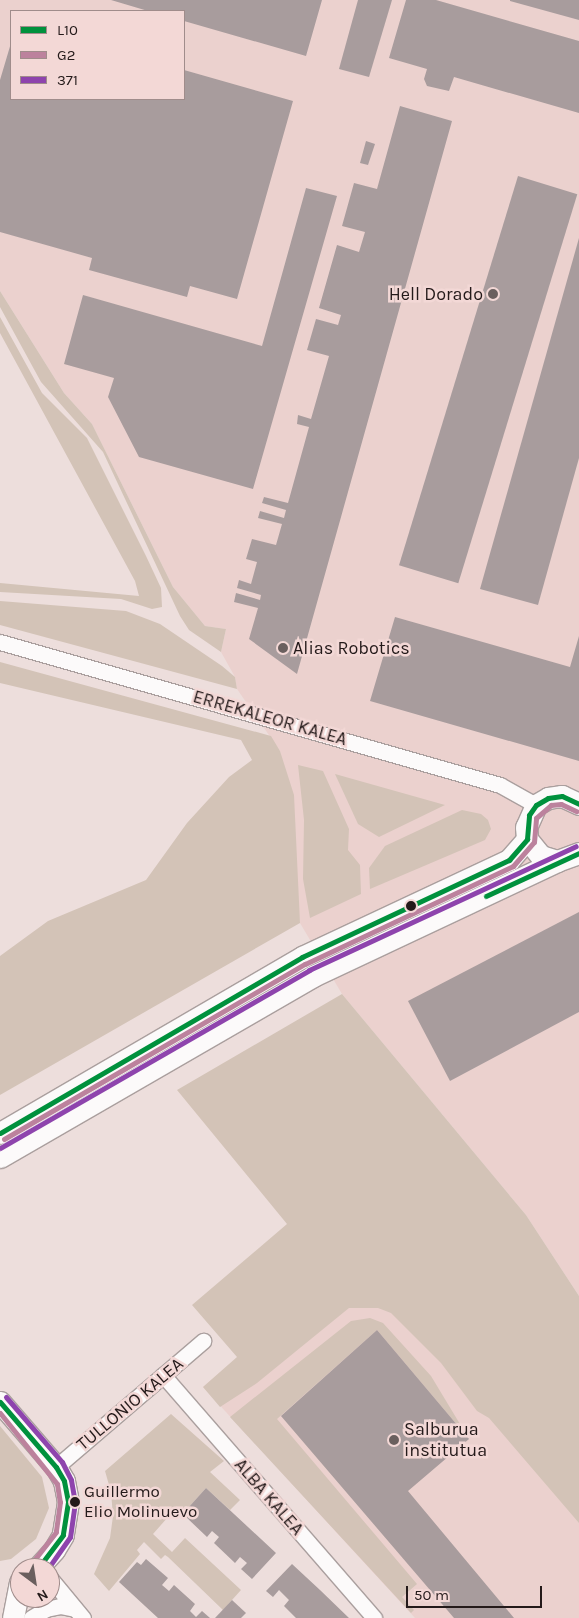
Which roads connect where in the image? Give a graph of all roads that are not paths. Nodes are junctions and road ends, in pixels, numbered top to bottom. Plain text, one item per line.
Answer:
1 (0, 642) edge
2 (579, 804) edge
3 (536, 805) junction
4 (527, 839) junction
5 (579, 854) edge
6 (557, 861) junction
7 (0, 1132) edge
8 (0, 1158) edge
9 (203, 1341) dead end
10 (163, 1376) junction
11 (0, 1402) edge
12 (56, 1466) junction
13 (50, 1558) edge
14 (60, 1591) edge
15 (79, 1614) edge
16 (31, 1618) edge
17 (374, 1618) edge

1 - 3 street, ERREKALEOR KALEA
2 - 3 main road
3 - 4 main road
4 - 6 main road
4 - 7 main road
5 - 6 main road
6 - 8 main road
9 - 10 street, TULLONIO KALEA
10 - 12 street, TULLONIO KALEA
10 - 17 street, ALBA KALEA
11 - 12 main road
12 - 13 main road
14 - 15 street
15 - 16 street

